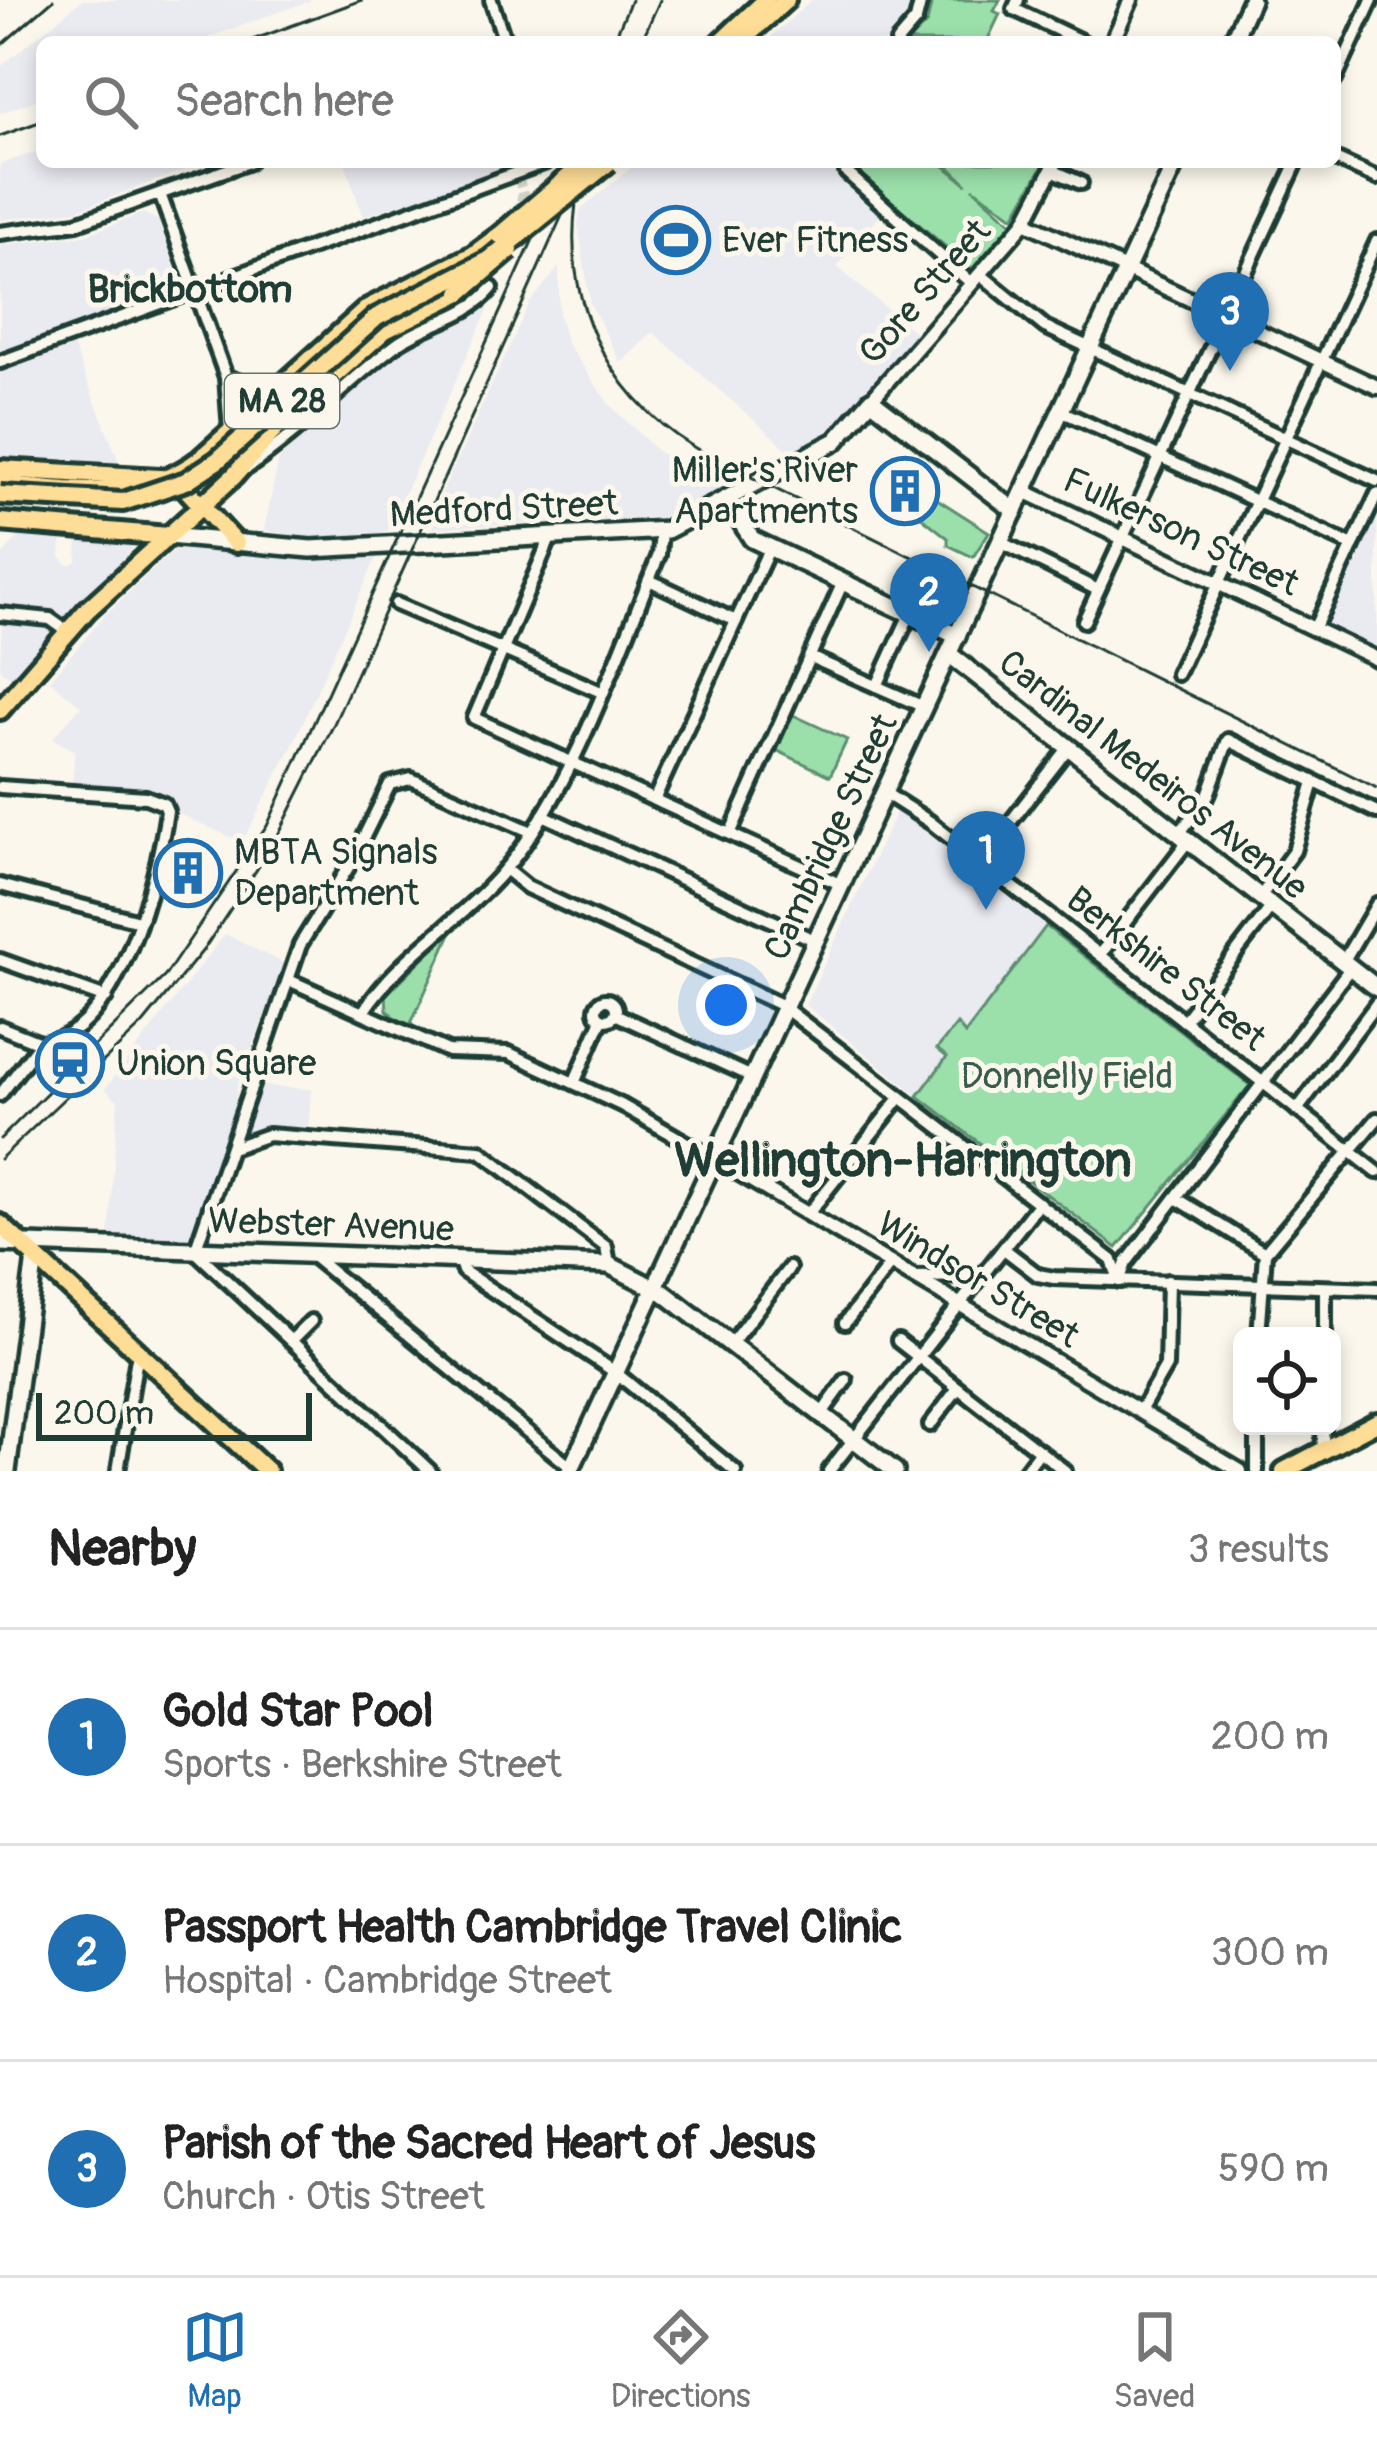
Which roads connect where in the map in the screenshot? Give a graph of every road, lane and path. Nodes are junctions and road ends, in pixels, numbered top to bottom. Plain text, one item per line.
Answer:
1 (491, 0) edge
2 (766, 0) edge
3 (786, 0) edge
4 (921, 0) edge
5 (1131, 0) edge
6 (1251, 0) edge
7 (1372, 0) edge
8 (1016, 4) edge
9 (503, 36) edge
10 (728, 36) edge
11 (747, 36) edge
12 (902, 36) edge
13 (1072, 36) edge
14 (1115, 36) edge
15 (1235, 36) edge
16 (1341, 67) edge
17 (1341, 162) edge
18 (232, 168) edge
19 (530, 168) edge
20 (579, 168) edge
21 (602, 168) edge
22 (1053, 168) edge
23 (1057, 168) edge
24 (1173, 168) edge
25 (1294, 168) edge
26 (846, 172) dead end
27 (1377, 178) edge
28 (1081, 183) dead end
29 (160, 194) junction
30 (539, 221) junction
31 (1025, 223) junction
32 (0, 233) edge
33 (1377, 242) edge
34 (1126, 271) junction
35 (975, 279) junction
36 (492, 288) dead end
37 (196, 292) junction
38 (1226, 317) junction
39 (1090, 349) junction
40 (1321, 361) junction
41 (0, 362) edge
42 (226, 377) junction
43 (1377, 387) edge
44 (273, 394) junction
45 (1189, 394) junction
46 (871, 400) junction
47 (1061, 411) junction
48 (230, 432) junction
49 (1286, 439) junction
50 (823, 448) joint
51 (1160, 457) junction
52 (0, 469) edge
53 (234, 476) junction
54 (166, 479) junction
55 (1377, 481) edge
56 (0, 484) edge
57 (1024, 491) junction
58 (1377, 494) edge
59 (0, 495) edge
60 (727, 500) junction
61 (1257, 502) junction
62 (202, 506) junction
63 (1015, 511) junction
64 (0, 522) edge
65 (661, 531) junction
66 (168, 536) junction
67 (551, 536) junction
68 (1123, 536) junction
69 (1000, 542) junction
70 (236, 543) junction
71 (1353, 546) junction
72 (770, 547) junction
73 (649, 580) junction
74 (844, 582) junction
75 (1218, 583) junction
76 (1098, 590) junction
77 (396, 604) dead end
78 (0, 614) edge
79 (910, 614) junction
80 (736, 621) junction
81 (1084, 621) dead end
82 (1314, 629) junction
83 (68, 632) junction
84 (957, 636) junction
85 (503, 650) junction
86 (949, 654) junction
87 (810, 657) junction
88 (1377, 659) edge
89 (1177, 674) dead end
90 (878, 686) junction
91 (599, 692) junction
92 (924, 707) junction
93 (0, 710) edge
94 (1069, 747) junction
95 (569, 762) junction
96 (1314, 782) junction
97 (0, 787) edge
98 (885, 793) junction
99 (654, 800) junction
100 (1377, 812) edge
101 (543, 815) junction
102 (532, 832) junction
103 (730, 834) junction
104 (1184, 837) junction
105 (980, 861) junction
106 (505, 869) junction
107 (0, 885) edge
108 (842, 885) junction
109 (1266, 902) junction
110 (1377, 904) edge
111 (139, 921) junction
112 (816, 941) junction
113 (1100, 955) junction
114 (0, 960) edge
115 (1347, 964) junction
116 (291, 982) junction
117 (1377, 988) edge
118 (106, 998) junction
119 (1377, 1004) edge
120 (785, 1007) junction
121 (363, 1012) junction
122 (615, 1014) junction
123 (602, 1019) junction
124 (1184, 1021) junction
125 (0, 1028) edge
126 (40, 1043) junction
127 (752, 1078) junction
128 (574, 1083) junction
129 (1264, 1084) junction
130 (0, 1095) edge
131 (900, 1098) junction
132 (1297, 1110) junction
133 (1377, 1119) edge
134 (234, 1147) junction
135 (1351, 1152) junction
136 (715, 1159) junction
137 (1377, 1172) edge
138 (1176, 1198) junction
139 (1040, 1203) junction
140 (808, 1214) junction
141 (0, 1224) edge
142 (0, 1243) edge
143 (1004, 1249) junction
144 (28, 1250) junction
145 (195, 1251) junction
146 (1265, 1253) junction
147 (311, 1255) junction
148 (459, 1259) junction
149 (891, 1263) junction
150 (609, 1265) junction
151 (789, 1268) dead end
152 (982, 1276) junction
153 (914, 1277) junction
154 (1119, 1281) junction
155 (1168, 1281) junction
156 (1260, 1284) junction
157 (655, 1287) junction
158 (1325, 1288) junction
159 (1377, 1289) edge
160 (960, 1304) junction
161 (311, 1321) dead end
162 (845, 1323) dead end
163 (1259, 1327) edge
164 (1324, 1327) edge
165 (898, 1341) dead end
166 (290, 1342) junction
167 (730, 1345) junction
168 (138, 1352) junction
169 (919, 1358) junction
170 (615, 1372) junction
171 (846, 1380) dead end
172 (958, 1388) junction
173 (1140, 1411) junction
174 (822, 1413) junction
175 (1377, 1422) edge
176 (931, 1425) dead end
177 (1257, 1435) edge
178 (1323, 1435) edge
179 (853, 1438) junction
180 (1322, 1450) junction
181 (1040, 1451) junction
182 (572, 1470) edge
183 (7, 1471) edge
184 (118, 1471) edge
185 (267, 1471) edge
186 (430, 1471) edge
187 (735, 1471) edge
188 (829, 1471) edge
189 (895, 1471) edge
190 (1025, 1471) edge
191 (1066, 1471) edge
192 (1240, 1471) edge
193 (1258, 1471) edge
194 (1284, 1471) edge

1 - 9 street
2 - 10 main road
3 - 11 main road
4 - 12 street
5 - 14 street
6 - 15 main road
7 - 16 street
8 - 13 street
17 - 27 street
18 - 29 street
19 - 37 street
20 - 44 main road, MA 28, bridge
21 - 30 main road, MA 28, bridge
22 - 31 street, Gore Street
23 - 28 street
24 - 34 main road, Cambridge Street
25 - 38 street
26 - 35 street
29 - 32 street
29 - 37 street
30 - 53 main road, bridge
30 - 59 main road, MA 28, bridge
31 - 34 street
31 - 35 street, Gore Street
33 - 40 street
34 - 38 street
34 - 39 main road, Cambridge Street
35 - 39 street
35 - 46 street, Gore Street
36 - 53 street
37 - 41 street
37 - 42 street
38 - 40 street
38 - 45 street
39 - 45 street
39 - 47 main road, Cambridge Street
40 - 43 street
40 - 49 street
42 - 44 street
42 - 48 street
44 - 48 main road, MA 28
45 - 49 street
45 - 51 street
46 - 50 main road, Gore Street
46 - 63 main road
47 - 51 street
47 - 57 main road, Cambridge Street
48 - 54 main road, MA 28
49 - 55 street
49 - 61 street
50 - 60 main road, Medford Street
51 - 61 street
51 - 68 street
52 - 54 main road
53 - 62 main road
54 - 56 main road, MA 28
54 - 62 main road
57 - 63 main road, Cambridge Street
57 - 68 street, Fulkerson Street
58 - 71 street
60 - 65 main road, Medford Street
60 - 72 main road
61 - 71 street
61 - 75 street
62 - 66 main road
62 - 70 main road
63 - 69 main road, Cambridge Street
64 - 66 main road
65 - 67 main road, Medford Street
65 - 73 street
66 - 70 main road, Medford Street
66 - 83 main road
67 - 70 main road, Medford Street
67 - 85 street
68 - 75 street, Fulkerson Street
68 - 76 street
69 - 76 street
69 - 84 main road, Cambridge Street
71 - 82 street
72 - 74 main road
72 - 80 street
73 - 80 street
73 - 91 street
74 - 79 main road
74 - 87 street
75 - 82 street, Fulkerson Street
75 - 89 street
76 - 81 street
77 - 85 street
78 - 83 street
79 - 84 main road
79 - 90 street
80 - 99 street
82 - 88 street, Fulkerson Street
83 - 93 main road
84 - 86 main road, Cambridge Street
85 - 91 street
85 - 95 street
86 - 92 main road, Cambridge Street
86 - 94 main road, Cardinal Medeiros Avenue
87 - 90 street
87 - 103 street
90 - 92 street
91 - 95 street
92 - 98 main road, Cambridge Street
94 - 104 main road, Cardinal Medeiros Avenue
94 - 105 street
95 - 99 street
95 - 101 street
96 - 100 street
96 - 104 street
96 - 109 street
97 - 111 street
98 - 105 street, Berkshire Street
98 - 108 main road, Cambridge Street
99 - 103 street
101 - 102 street
101 - 112 street
102 - 106 street
102 - 116 street
103 - 108 street
104 - 109 main road, Cardinal Medeiros Avenue
104 - 113 street
105 - 113 street, Berkshire Street
106 - 120 street
106 - 121 street
107 - 111 street
108 - 112 main road, Cambridge Street
109 - 115 main road, Cardinal Medeiros Avenue
109 - 124 street
110 - 115 street
111 - 118 street
112 - 120 main road, Cambridge Street
113 - 124 street, Berkshire Street
114 - 118 street
115 - 117 main road, Cardinal Medeiros Avenue
115 - 129 street
116 - 121 street, Windsor Street
116 - 134 street
118 - 126 street
119 - 132 street
120 - 127 main road, Cambridge Street
120 - 131 street
121 - 128 street, Windsor Street
122 - 123 street
122 - 123 street
122 - 127 street
123 - 128 street
124 - 129 street, Berkshire Street
125 - 126 street
126 - 130 street
127 - 136 main road, Cambridge Street
128 - 136 street, Windsor Street
129 - 132 street, Berkshire Street
129 - 138 street
131 - 139 street
131 - 140 street
132 - 135 street, Berkshire Street
133 - 135 street
134 - 145 street
134 - 150 street
135 - 137 street, Berkshire Street
135 - 146 street
136 - 140 street, Windsor Street
136 - 157 main road, Cambridge Street
138 - 146 street
138 - 154 street
139 - 143 street
139 - 154 street
140 - 149 street, Windsor Street
141 - 144 main road
142 - 144 main road, Webster Avenue
143 - 152 street
143 - 154 street
144 - 145 main road, Webster Avenue
144 - 168 main road
144 - 183 main road
145 - 147 main road, Webster Avenue
145 - 166 street
146 - 156 street
147 - 148 main road, Webster Avenue
147 - 182 street
148 - 150 main road, Webster Avenue
148 - 170 street
149 - 153 street, Windsor Street
149 - 162 street
150 - 157 main road, Webster Avenue
151 - 167 street
152 - 153 street
152 - 160 street
153 - 160 street, Windsor Street
154 - 155 street
155 - 156 street
155 - 173 street
156 - 158 street
156 - 163 street
157 - 167 main road, Webster Avenue
157 - 170 main road, Cambridge Street
158 - 159 street
158 - 164 street
160 - 169 street
160 - 173 street, Windsor Street
161 - 166 street
165 - 169 street
166 - 186 street
167 - 174 main road, Webster Avenue
168 - 184 street
168 - 185 main road
169 - 172 street
169 - 179 street
170 - 182 main road, Cambridge Street
170 - 187 street
171 - 174 street
172 - 176 street
172 - 181 street
173 - 192 street, Windsor Street
174 - 179 main road, Webster Avenue
175 - 180 main road
177 - 193 street
178 - 180 street
179 - 188 street
179 - 189 main road, Webster Avenue
180 - 194 main road
181 - 190 street
181 - 191 street

